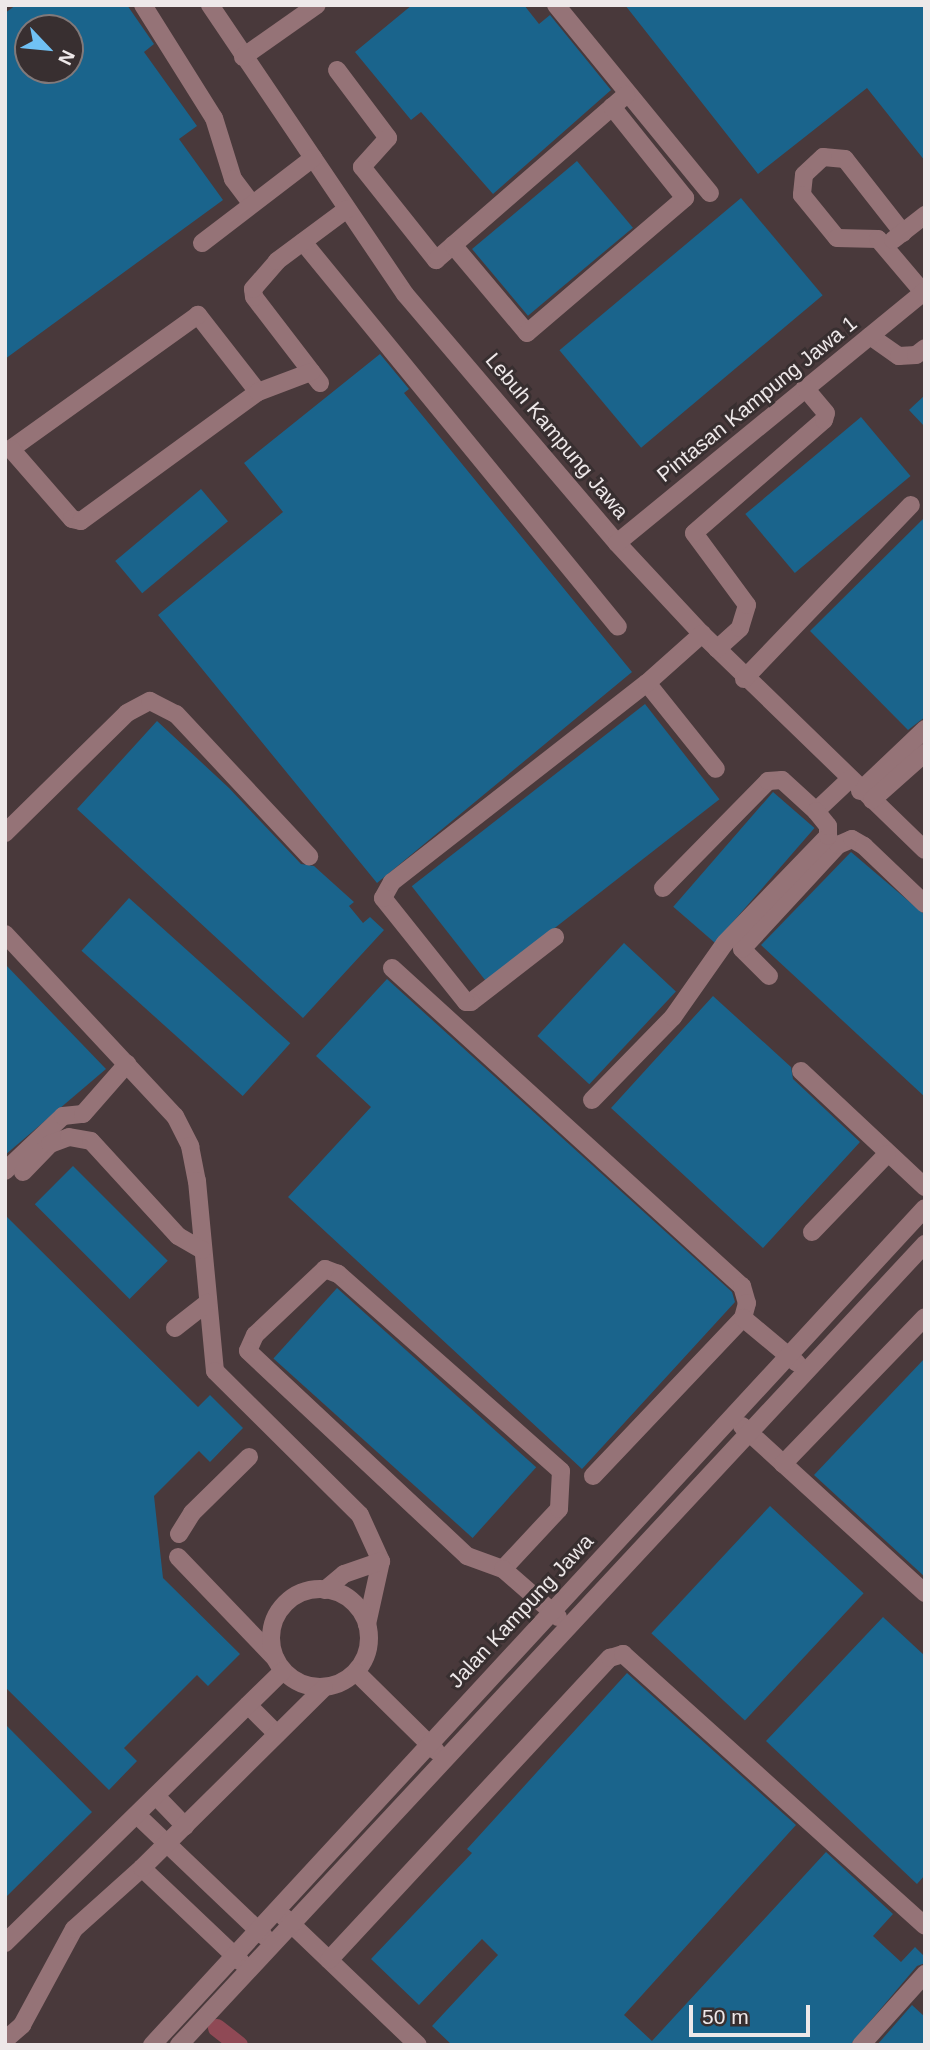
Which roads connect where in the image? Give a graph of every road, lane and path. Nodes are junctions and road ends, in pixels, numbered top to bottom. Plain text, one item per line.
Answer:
1 (143, 5) edge
2 (210, 5) edge
3 (317, 5) edge
4 (556, 5) edge
5 (243, 57) junction
6 (337, 70) dead end
7 (626, 95) junction
8 (612, 107) junction
9 (313, 158) junction
10 (710, 192) dead end
11 (252, 204) junction
12 (347, 209) junction
13 (925, 215) edge
14 (903, 233) junction
15 (303, 242) junction
16 (202, 243) dead end
17 (453, 245) junction
18 (885, 247) junction
19 (924, 291) edge
20 (870, 336) junction
21 (925, 348) edge
22 (806, 388) junction
23 (258, 392) junction
24 (8, 445) edge
25 (911, 505) dead end
26 (617, 543) junction
27 (618, 627) dead end
28 (702, 634) junction
29 (717, 649) junction
30 (744, 679) junction
31 (646, 683) junction
32 (925, 729) edge
33 (925, 753) edge
34 (716, 769) dead end
35 (861, 790) junction
36 (816, 811) junction
37 (5, 833) edge
38 (925, 850) edge
39 (309, 856) dead end
40 (663, 888) dead end
41 (925, 904) edge
42 (5, 934) edge
43 (555, 937) dead end
44 (392, 968) dead end
45 (769, 976) dead end
46 (127, 1064) junction
47 (801, 1071) dead end
48 (592, 1100) dead end
49 (887, 1154) junction
50 (14, 1171) edge
51 (925, 1187) edge
52 (925, 1208) edge
53 (812, 1232) dead end
54 (925, 1244) edge
55 (202, 1250) junction
56 (207, 1303) junction
57 (925, 1317) edge
58 (743, 1318) junction
59 (174, 1328) dead end
60 (789, 1356) junction
61 (807, 1372) junction
62 (732, 1416) junction
63 (750, 1434) junction
64 (249, 1457) dead end
65 (783, 1464) junction
66 (593, 1476) dead end
67 (179, 1534) dead end
68 (178, 1558) dead end
69 (381, 1561) junction
70 (503, 1569) junction
71 (326, 1590) junction
72 (925, 1593) edge
73 (552, 1611) junction
74 (367, 1624) junction
75 (569, 1628) junction
76 (279, 1664) junction
77 (356, 1672) junction
78 (324, 1688) junction
79 (248, 1705) junction
80 (276, 1734) junction
81 (429, 1744) junction
82 (445, 1760) junction
83 (156, 1796) junction
84 (137, 1815) junction
85 (185, 1826) junction
86 (167, 1844) junction
87 (142, 1868) junction
88 (276, 1910) junction
89 (291, 1924) junction
90 (925, 1926) edge
91 (257, 1930) junction
92 (5, 1943) edge
93 (272, 1944) junction
94 (234, 1955) junction
95 (328, 1960) junction
96 (249, 1969) junction
97 (925, 1974) edge
98 (5, 2040) edge
99 (157, 2043) edge
100 (185, 2043) edge
101 (418, 2045) edge
102 (860, 2045) edge

1 - 11 street
2 - 5 street, Lebuh Kampung Jawa
3 - 5 street
4 - 7 street
5 - 9 street, Lebuh Kampung Jawa
6 - 17 street
7 - 8 street
7 - 10 street
8 - 17 street
8 - 17 street
9 - 11 street
9 - 12 street, Lebuh Kampung Jawa
11 - 16 street
12 - 15 street
12 - 26 street, Lebuh Kampung Jawa
13 - 14 street
14 - 18 street
14 - 18 street
15 - 23 street
15 - 27 street
18 - 19 street
19 - 20 street, Pintasan Kampung Jawa 1
20 - 21 street
20 - 22 street, Pintasan Kampung Jawa 1
22 - 26 street, Pintasan Kampung Jawa 1
22 - 29 street
23 - 24 street
23 - 24 street
25 - 30 street
26 - 28 street, Lebuh Kampung Jawa
28 - 29 street, Lebuh Kampung Jawa
28 - 31 street
29 - 30 street, Lebuh Kampung Jawa
30 - 35 street, Lebuh Kampung Jawa
31 - 34 street
31 - 43 street
32 - 35 street
33 - 35 street
35 - 36 street
35 - 38 street, Lebuh Kampung Jawa
36 - 40 street
36 - 48 street
37 - 39 street
41 - 45 street
42 - 46 street
44 - 58 street
46 - 50 street
46 - 55 street
47 - 49 street
49 - 51 street
49 - 53 street
50 - 55 street
52 - 60 street, Jalan Kampung Jawa
54 - 61 street
55 - 56 street
56 - 59 street
56 - 69 street
57 - 65 street
58 - 60 street
58 - 66 street
60 - 61 street
60 - 62 street, Jalan Kampung Jawa
61 - 63 street
62 - 63 street
62 - 73 street, Jalan Kampung Jawa
63 - 65 street
63 - 75 street
64 - 67 street
65 - 72 street
68 - 76 street
69 - 71 street
69 - 74 street
70 - 70 street
70 - 73 street
71 - 74 street
71 - 76 street
73 - 75 street
73 - 81 street, Jalan Kampung Jawa
74 - 77 street
75 - 82 street
76 - 78 street
76 - 79 street
77 - 78 street
77 - 81 street
78 - 80 street
79 - 80 street
79 - 83 street
80 - 85 street
81 - 82 street
81 - 88 street, Jalan Kampung Jawa
82 - 89 street
83 - 84 street
83 - 85 street
84 - 86 street
84 - 92 street
85 - 86 street
86 - 87 street
86 - 91 street
87 - 94 street
87 - 98 street
88 - 89 street
88 - 91 street, Jalan Kampung Jawa
89 - 93 street
89 - 95 street
90 - 95 street
91 - 93 street
91 - 94 street, Jalan Kampung Jawa
93 - 96 street
94 - 96 street
94 - 99 street, Jalan Kampung Jawa
95 - 101 street
96 - 100 street
97 - 102 street

